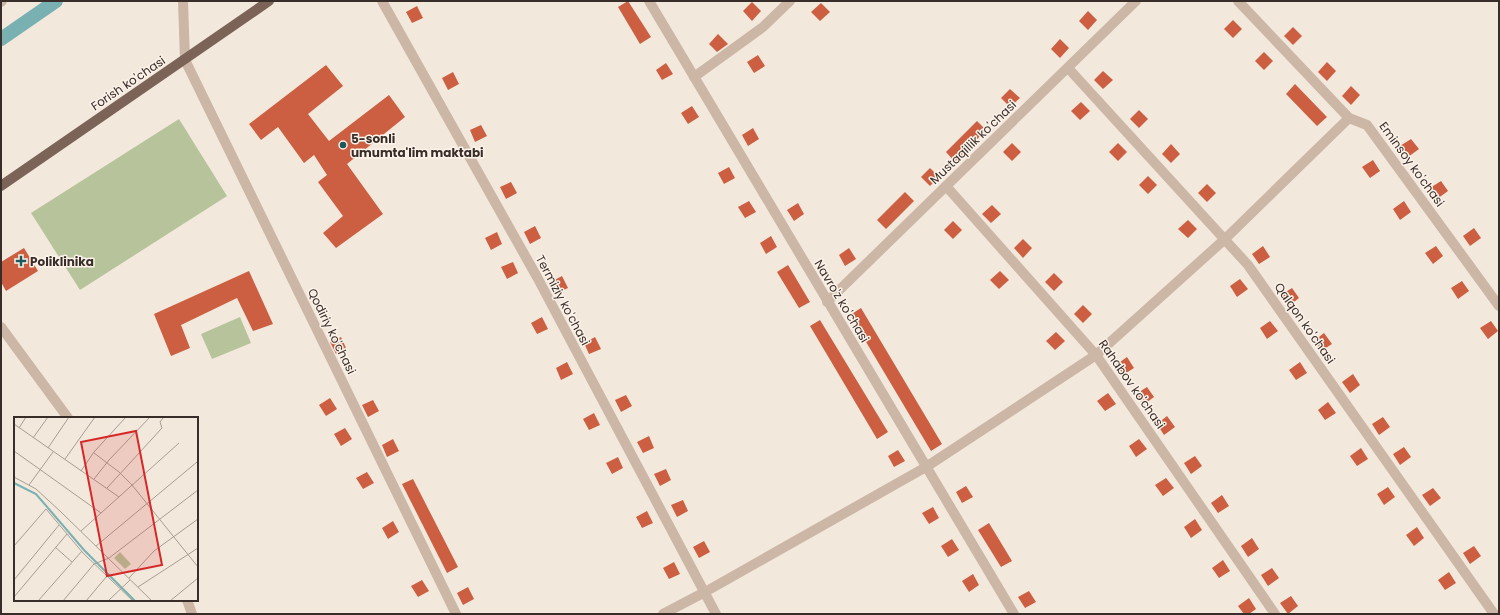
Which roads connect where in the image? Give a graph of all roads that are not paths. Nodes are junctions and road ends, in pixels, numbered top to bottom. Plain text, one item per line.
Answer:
1 (183, 1) edge
2 (269, 1) edge
3 (382, 1) edge
4 (649, 1) edge
5 (790, 1) edge
6 (1136, 1) edge
7 (1238, 1) edge
8 (185, 60) junction
9 (1068, 68) junction
10 (694, 77) junction
11 (1349, 118) junction
12 (1, 186) edge
13 (946, 186) junction
14 (1224, 239) junction
15 (827, 302) junction
16 (1499, 306) edge
17 (1, 326) edge
18 (1096, 355) junction
19 (67, 417) edge
20 (926, 467) junction
21 (705, 592) junction
22 (187, 601) edge
23 (192, 614) edge
24 (456, 614) edge
25 (663, 614) edge
26 (716, 614) edge
27 (1014, 614) edge
28 (1276, 614) edge
29 (1494, 614) edge

1 - 8 street
2 - 8 main road, Forish ko'chasi
3 - 21 street, Termiziy ko'chasi
4 - 10 street, Navro'z ko'chasi
5 - 10 street
6 - 9 street, Mustaqillik ko'chasi
7 - 11 street, Eminsoy ko'chasi
8 - 12 main road, Forish ko'chasi
8 - 24 street, Qodiriy ko'chasi
9 - 13 street, Mustaqillik ko'chasi
9 - 14 street, Qalqon ko'chasi
10 - 15 street, Navro'z ko'chasi
11 - 14 street
11 - 16 street, Eminsoy ko'chasi
13 - 15 street, Mustaqillik ko'chasi
13 - 18 street, Rahabov ko'chasi
14 - 18 street
14 - 29 street, Qalqon ko'chasi
15 - 20 street, Navro'z ko'chasi
17 - 19 street
18 - 20 street
18 - 28 street, Rahabov ko'chasi
20 - 21 street
20 - 27 street, Navro'z ko'chasi
21 - 25 street
21 - 26 street, Termiziy ko'chasi
22 - 23 street

